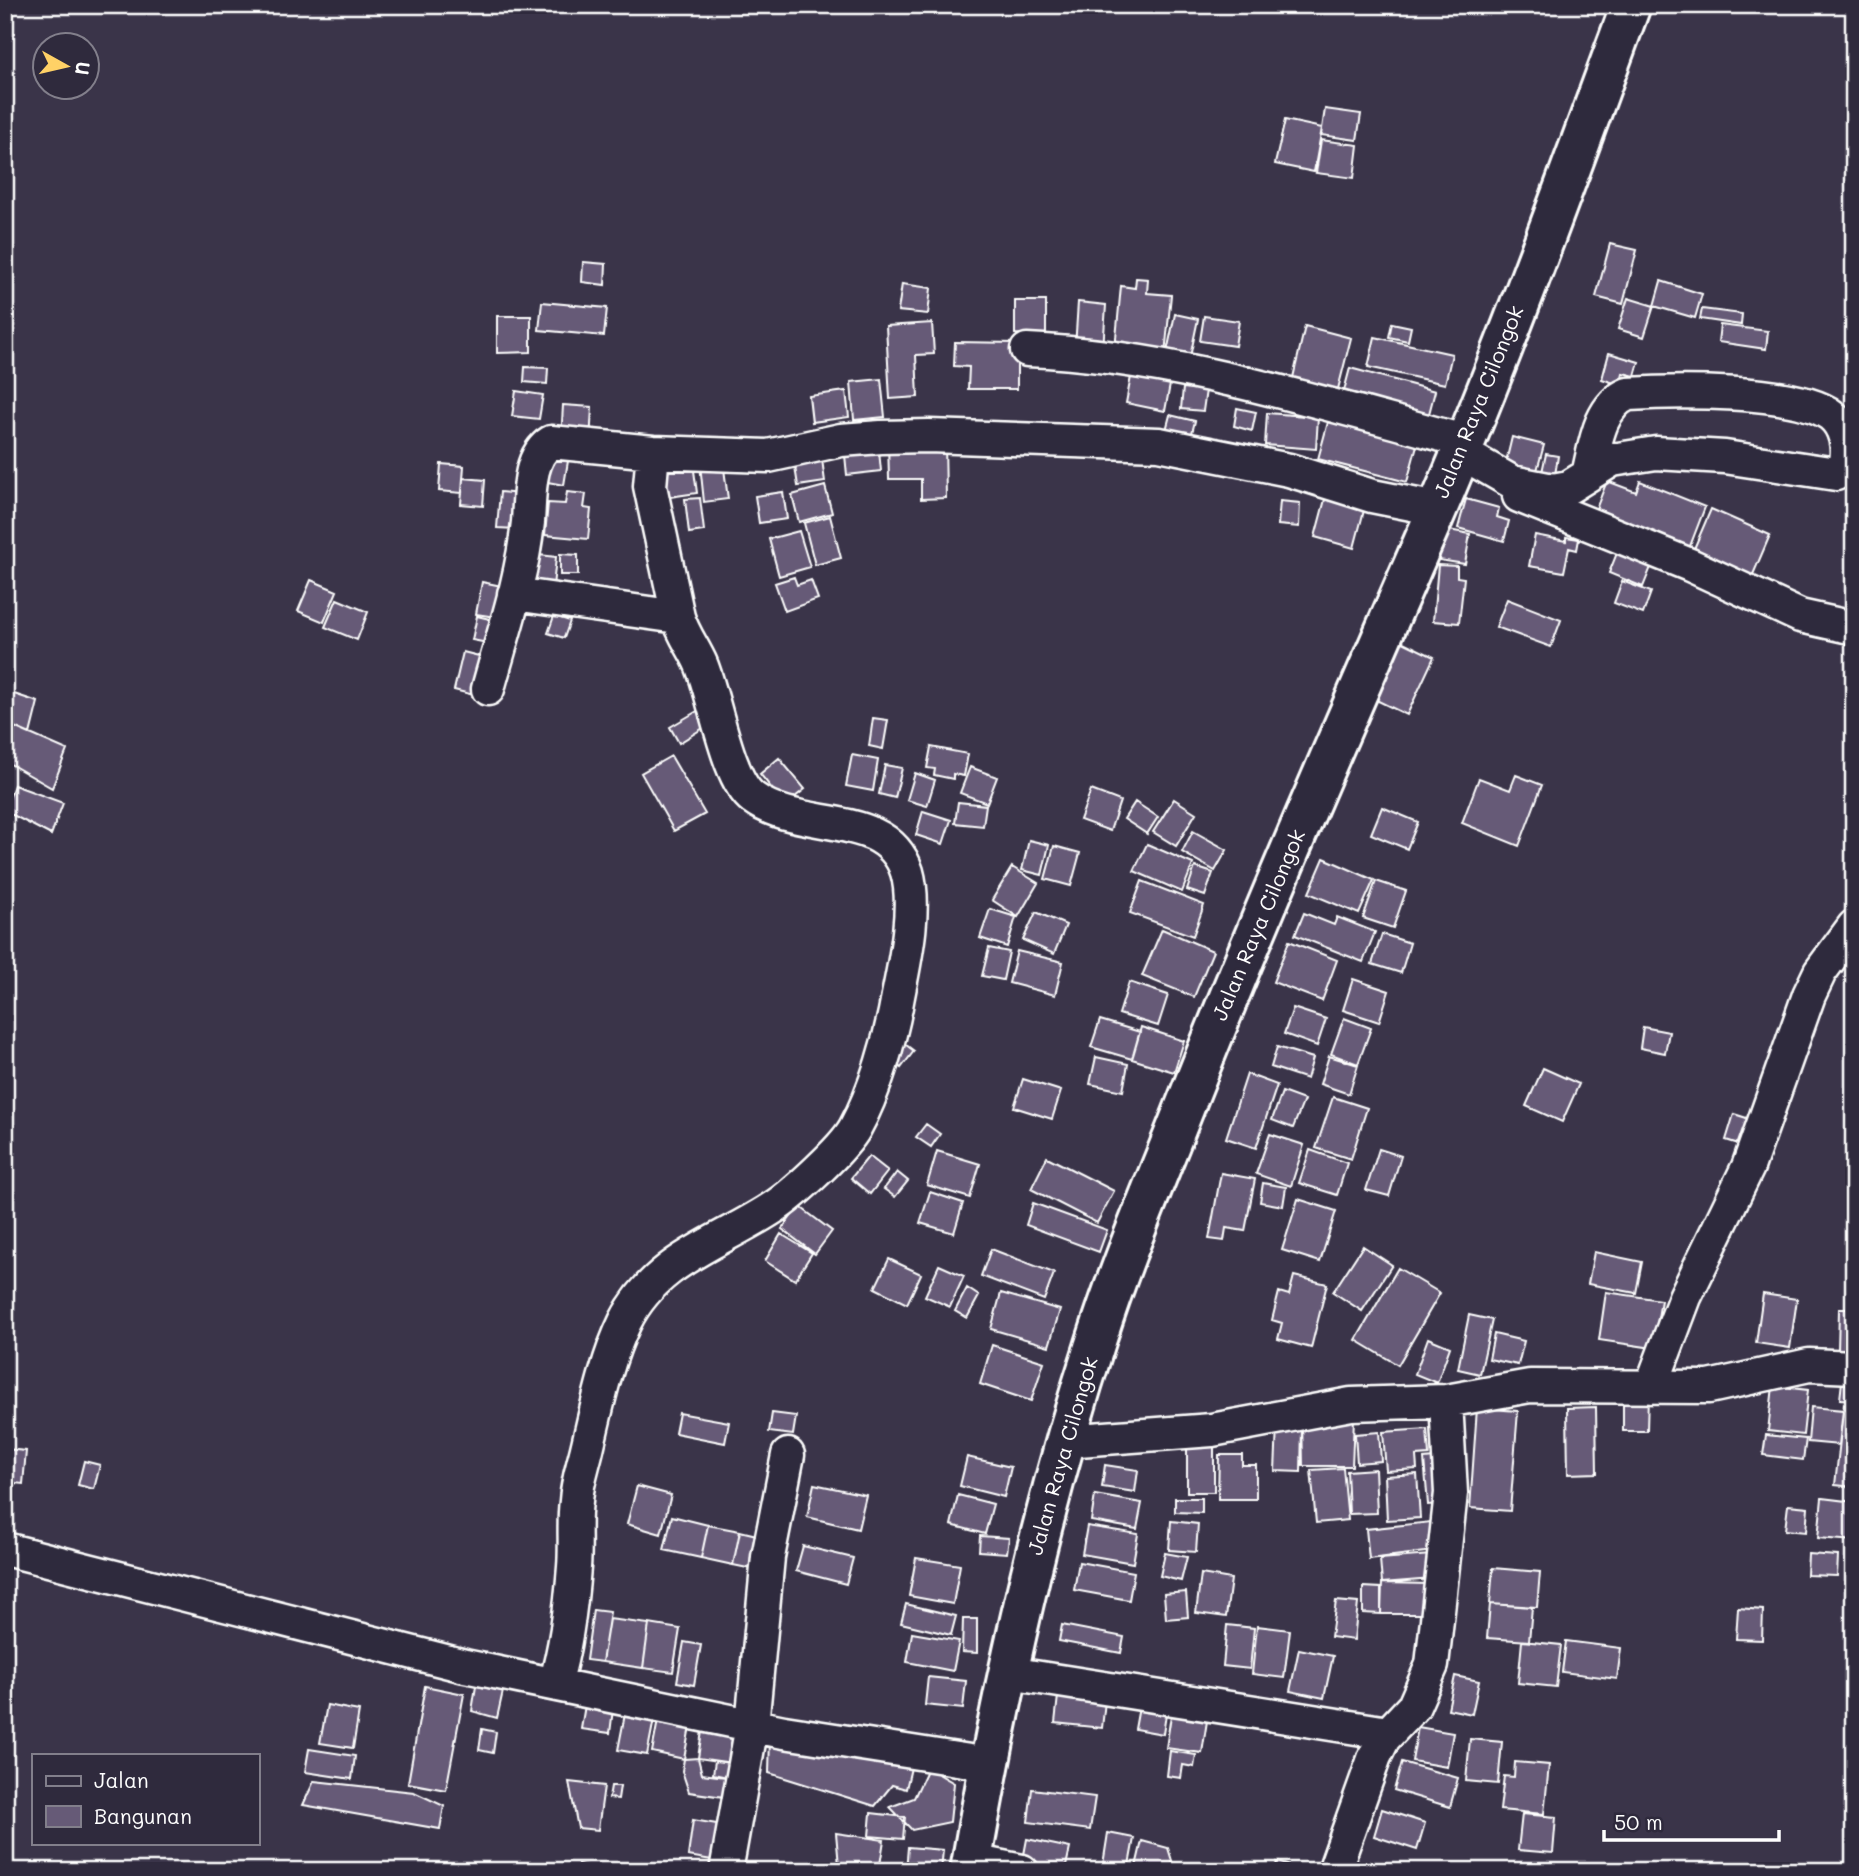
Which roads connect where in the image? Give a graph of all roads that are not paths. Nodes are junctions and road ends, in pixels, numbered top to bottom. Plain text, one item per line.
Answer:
1 (1624, 7) edge
2 (1027, 350) dead end
3 (653, 452) junction
4 (1453, 469) junction
5 (1588, 475) junction
6 (514, 594) junction
7 (678, 617) junction
8 (1854, 628) edge
9 (488, 689) dead end
10 (1854, 926) edge
11 (1854, 1367) edge
12 (1651, 1387) junction
13 (1446, 1401) junction
14 (1065, 1441) junction
15 (788, 1455) dead end
16 (5, 1549) edge
17 (1009, 1673) junction
18 (555, 1684) junction
19 (752, 1725) junction
20 (1388, 1733) junction
21 (989, 1764) junction
22 (971, 1866) edge
23 (726, 1871) edge
24 (1022, 1871) edge
25 (1334, 1871) edge

1 - 4 highway, Jalan Raya Cilongok
2 - 4 street
3 - 4 street
3 - 6 street
3 - 7 street
4 - 5 street
4 - 8 street
4 - 14 highway, Jalan Raya Cilongok
5 - 5 street
6 - 7 street
6 - 9 street
7 - 18 street
10 - 12 street
11 - 12 street
12 - 13 street
13 - 14 street
13 - 20 street
14 - 17 highway, Jalan Raya Cilongok
15 - 19 street
16 - 18 street
17 - 20 street
17 - 21 highway, Jalan Raya Cilongok
18 - 19 street
19 - 21 street
19 - 23 street
20 - 25 street
21 - 22 highway, Jalan Raya Cilongok
22 - 24 street

